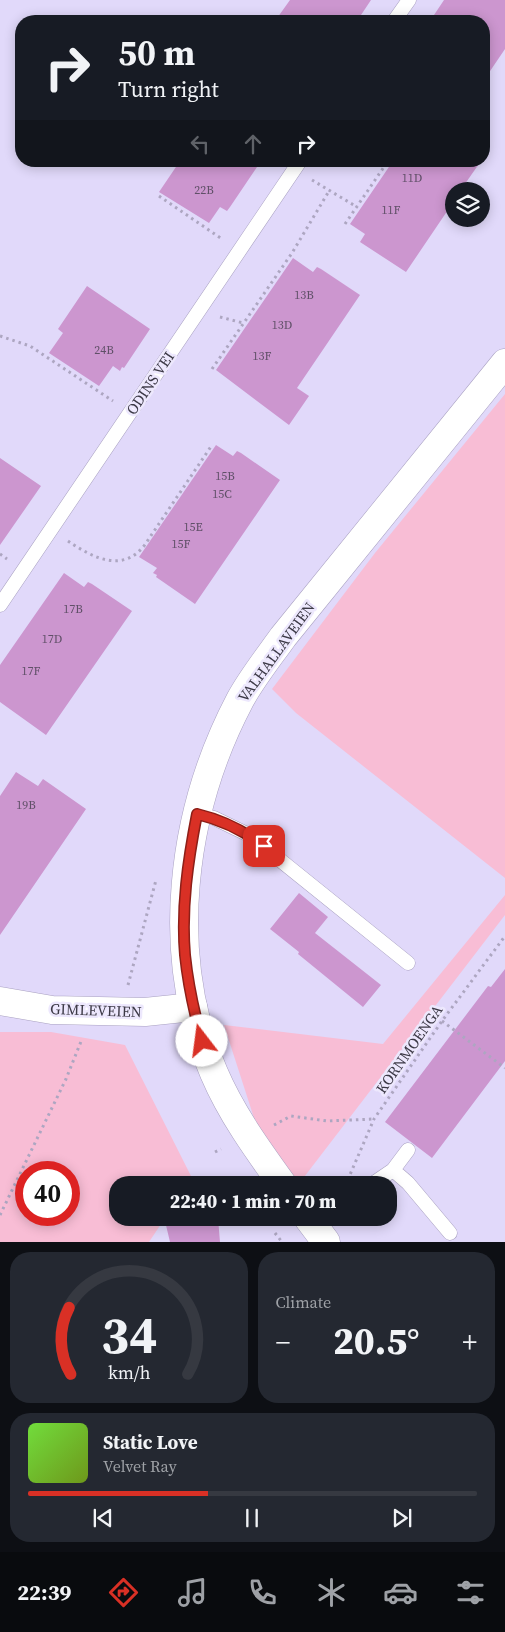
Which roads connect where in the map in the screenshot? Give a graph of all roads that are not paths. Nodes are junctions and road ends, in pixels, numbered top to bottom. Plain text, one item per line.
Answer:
1 (409, 0) edge
2 (398, 15) edge
3 (296, 167) edge
4 (505, 363) edge
5 (0, 605) edge
6 (197, 814) junction
7 (408, 964) dead end
8 (0, 1001) edge
9 (193, 1007) junction
10 (408, 1150) dead end
11 (393, 1170) junction
12 (277, 1176) edge
13 (384, 1176) edge
14 (450, 1233) dead end

1 - 2 lane
3 - 5 lane, ODINS VEI
4 - 6 street, VALHALLAVEIEN
6 - 7 lane
6 - 9 street, VALHALLAVEIEN
8 - 9 street, GIMLEVEIEN
9 - 12 street, VALHALLAVEIEN
10 - 11 lane
11 - 13 lane
11 - 14 lane

